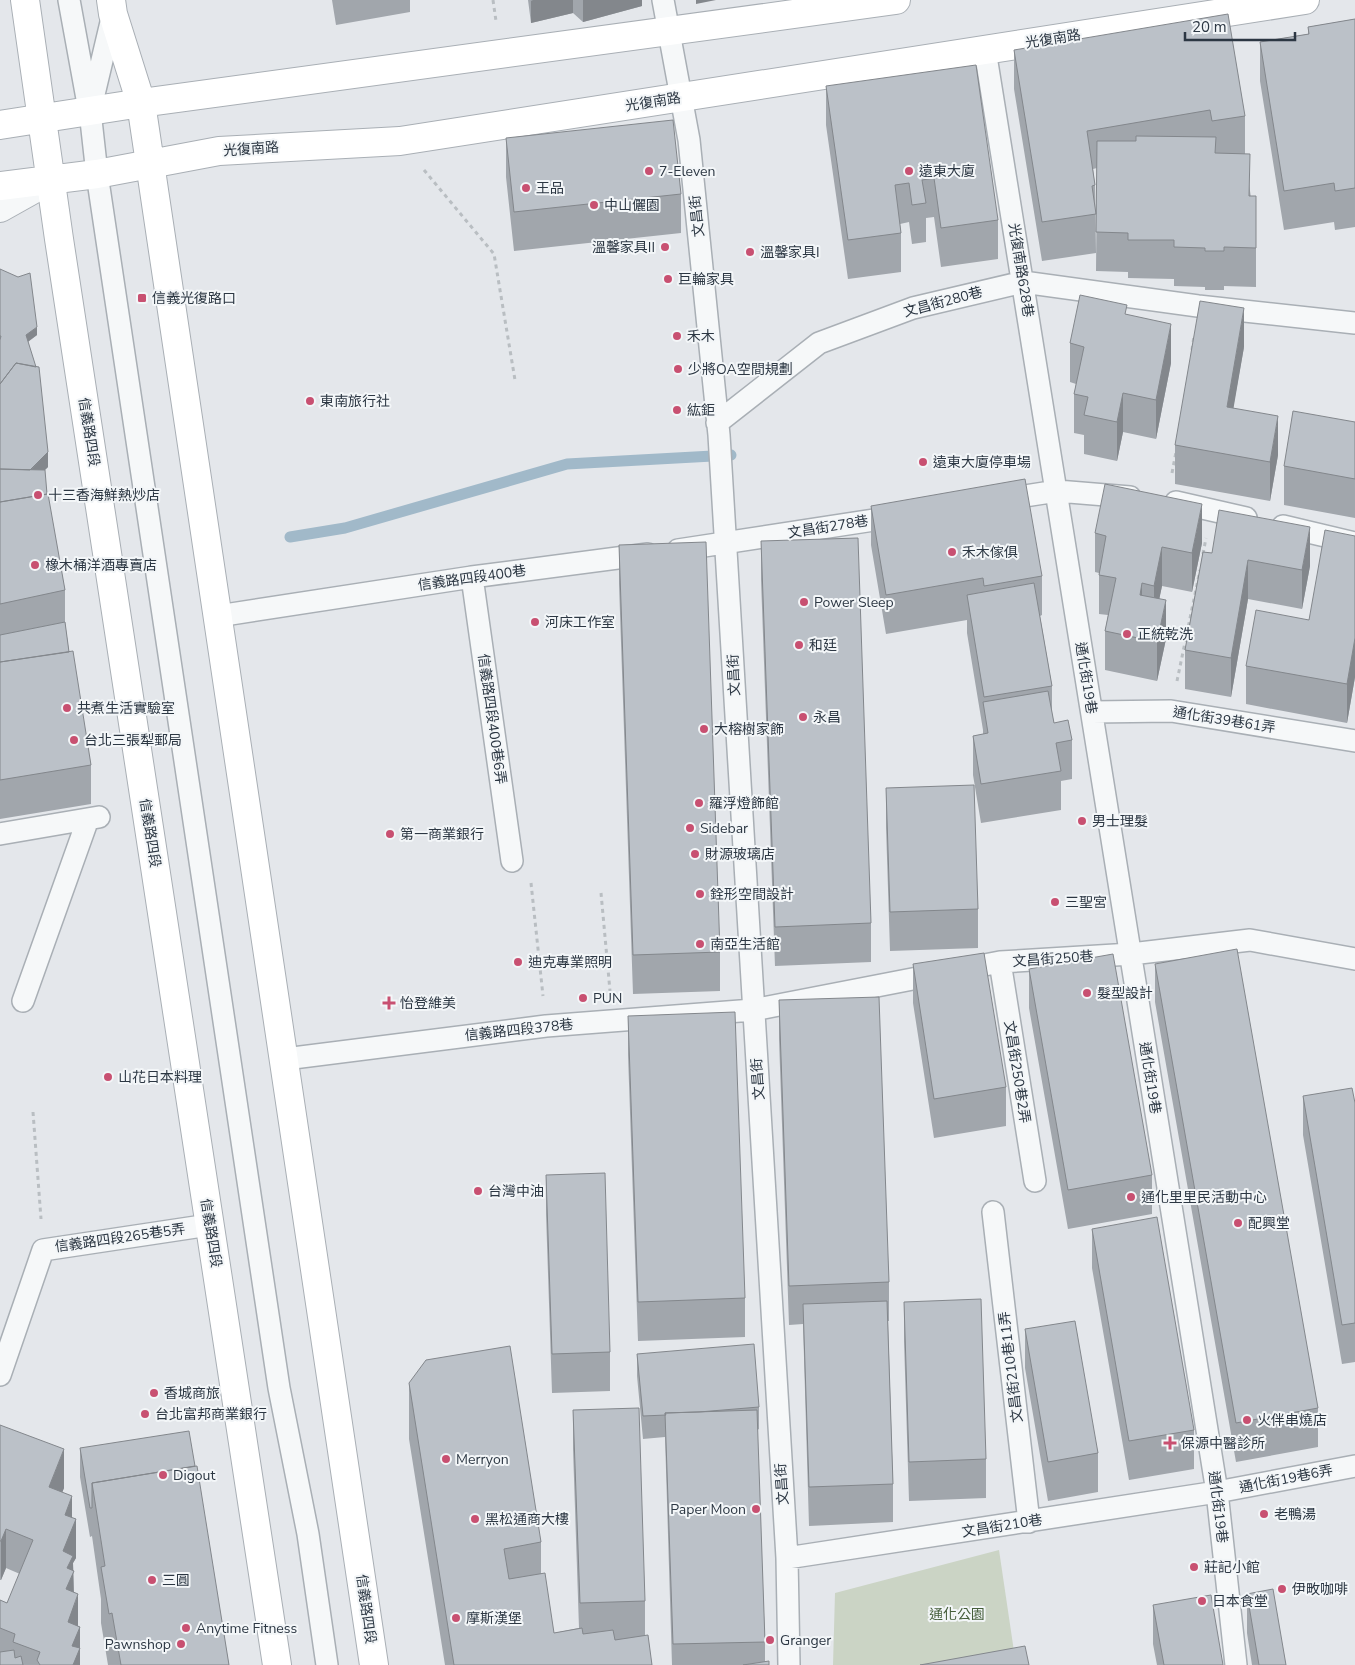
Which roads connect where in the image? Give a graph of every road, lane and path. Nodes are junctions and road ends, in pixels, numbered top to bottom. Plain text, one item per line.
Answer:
1 (25, 0) edge
2 (69, 0) edge
3 (664, 0) edge
4 (896, 0) edge
5 (1305, 0) edge
6 (112, 7) edge
7 (671, 31) junction
8 (985, 50) junction
9 (680, 97) junction
10 (141, 103) junction
11 (90, 111) junction
12 (42, 119) junction
13 (0, 125) edge
14 (400, 140) junction
15 (150, 164) junction
16 (97, 174) junction
17 (50, 180) junction
18 (0, 186) edge
19 (0, 208) edge
20 (1023, 282) junction
21 (1198, 306) junction
22 (1355, 323) edge
23 (1191, 355) edge
24 (515, 380) dead end
25 (718, 428) junction
26 (1177, 442) edge
27 (1057, 491) junction
28 (1159, 500) junction
29 (979, 504) edge
30 (1211, 510) junction
31 (921, 513) edge
32 (726, 543) junction
33 (1355, 543) edge
34 (1202, 558) edge
35 (1200, 568) edge
36 (472, 577) junction
37 (218, 616) junction
38 (1171, 711) junction
39 (1092, 712) junction
40 (1355, 741) edge
41 (0, 834) edge
42 (512, 861) joint
43 (602, 892) dead end
44 (1130, 954) junction
45 (1355, 959) edge
46 (1000, 962) junction
47 (23, 1001) dead end
48 (753, 1010) junction
49 (613, 1021) junction
50 (546, 1026) junction
51 (285, 1060) junction
52 (33, 1112) dead end
53 (1035, 1181) dead end
54 (993, 1212) dead end
55 (209, 1225) junction
56 (44, 1250) junction
57 (0, 1375) edge
58 (1355, 1466) edge
59 (1217, 1492) junction
60 (1029, 1522) junction
61 (787, 1558) junction
62 (277, 1665) edge
63 (327, 1665) edge
64 (374, 1665) edge
65 (789, 1665) edge
66 (1236, 1665) edge

1 - 12 main road, 信義路四段
2 - 11 lane
3 - 7 lane, 文昌街
4 - 7 main road
5 - 8 main road, 光復南路
6 - 10 main road, 信義路四段
6 - 11 lane, 信義路四段
7 - 9 lane, 文昌街
7 - 10 main road
8 - 9 main road, 光復南路
8 - 20 lane, 光復南路628巷
9 - 14 main road, 光復南路
9 - 25 lane, 文昌街
10 - 11 main road
10 - 15 main road, 信義路四段
11 - 12 main road
11 - 16 lane, 信義路四段
12 - 13 main road
12 - 17 main road, 信義路四段
14 - 15 main road, 光復南路
14 - 24 path
15 - 16 main road, 光復南路
15 - 37 main road, 信義路四段
16 - 17 main road, 光復南路
16 - 63 lane, 信義路四段
17 - 18 main road, 光復南路
17 - 19 street
17 - 55 main road, 信義路四段
20 - 21 lane, 文昌街280巷
20 - 25 lane, 文昌街280巷
20 - 27 lane, 光復南路628巷
21 - 22 lane, 文昌街280巷
21 - 23 path
25 - 32 lane, 文昌街
26 - 28 path
27 - 28 lane
27 - 29 lane
27 - 39 lane, 通化街19巷
28 - 30 lane
30 - 33 lane
30 - 34 path
31 - 32 lane, 文昌街278巷
32 - 36 lane, 信義路四段400巷
32 - 48 lane, 文昌街
35 - 38 path
36 - 37 lane, 信義路四段400巷
36 - 42 lane, 信義路四段400巷6弄
37 - 51 main road, 信義路四段
38 - 39 lane, 通化街39巷61弄
38 - 40 lane, 通化街39巷61弄
39 - 44 lane, 通化街19巷
41 - 47 lane
42 - 50 path
43 - 49 path
44 - 45 lane, 文昌街250巷
44 - 46 lane, 文昌街250巷
44 - 59 lane, 通化街19巷
46 - 48 lane, 文昌街250巷
46 - 53 lane, 文昌街250巷2弄
48 - 49 lane, 信義路四段378巷
48 - 61 lane, 文昌街
49 - 50 lane, 信義路四段378巷
50 - 51 lane, 信義路四段378巷
51 - 64 main road, 信義路四段
52 - 56 path
54 - 60 lane, 文昌街210巷11弄
55 - 56 lane, 信義路四段265巷5弄
55 - 62 main road, 信義路四段
56 - 57 lane, 信義路四段265巷5弄
58 - 59 lane, 通化街19巷6弄
59 - 60 lane, 文昌街210巷
59 - 66 lane, 通化街19巷
60 - 61 lane, 文昌街210巷
61 - 65 lane, 文昌街

